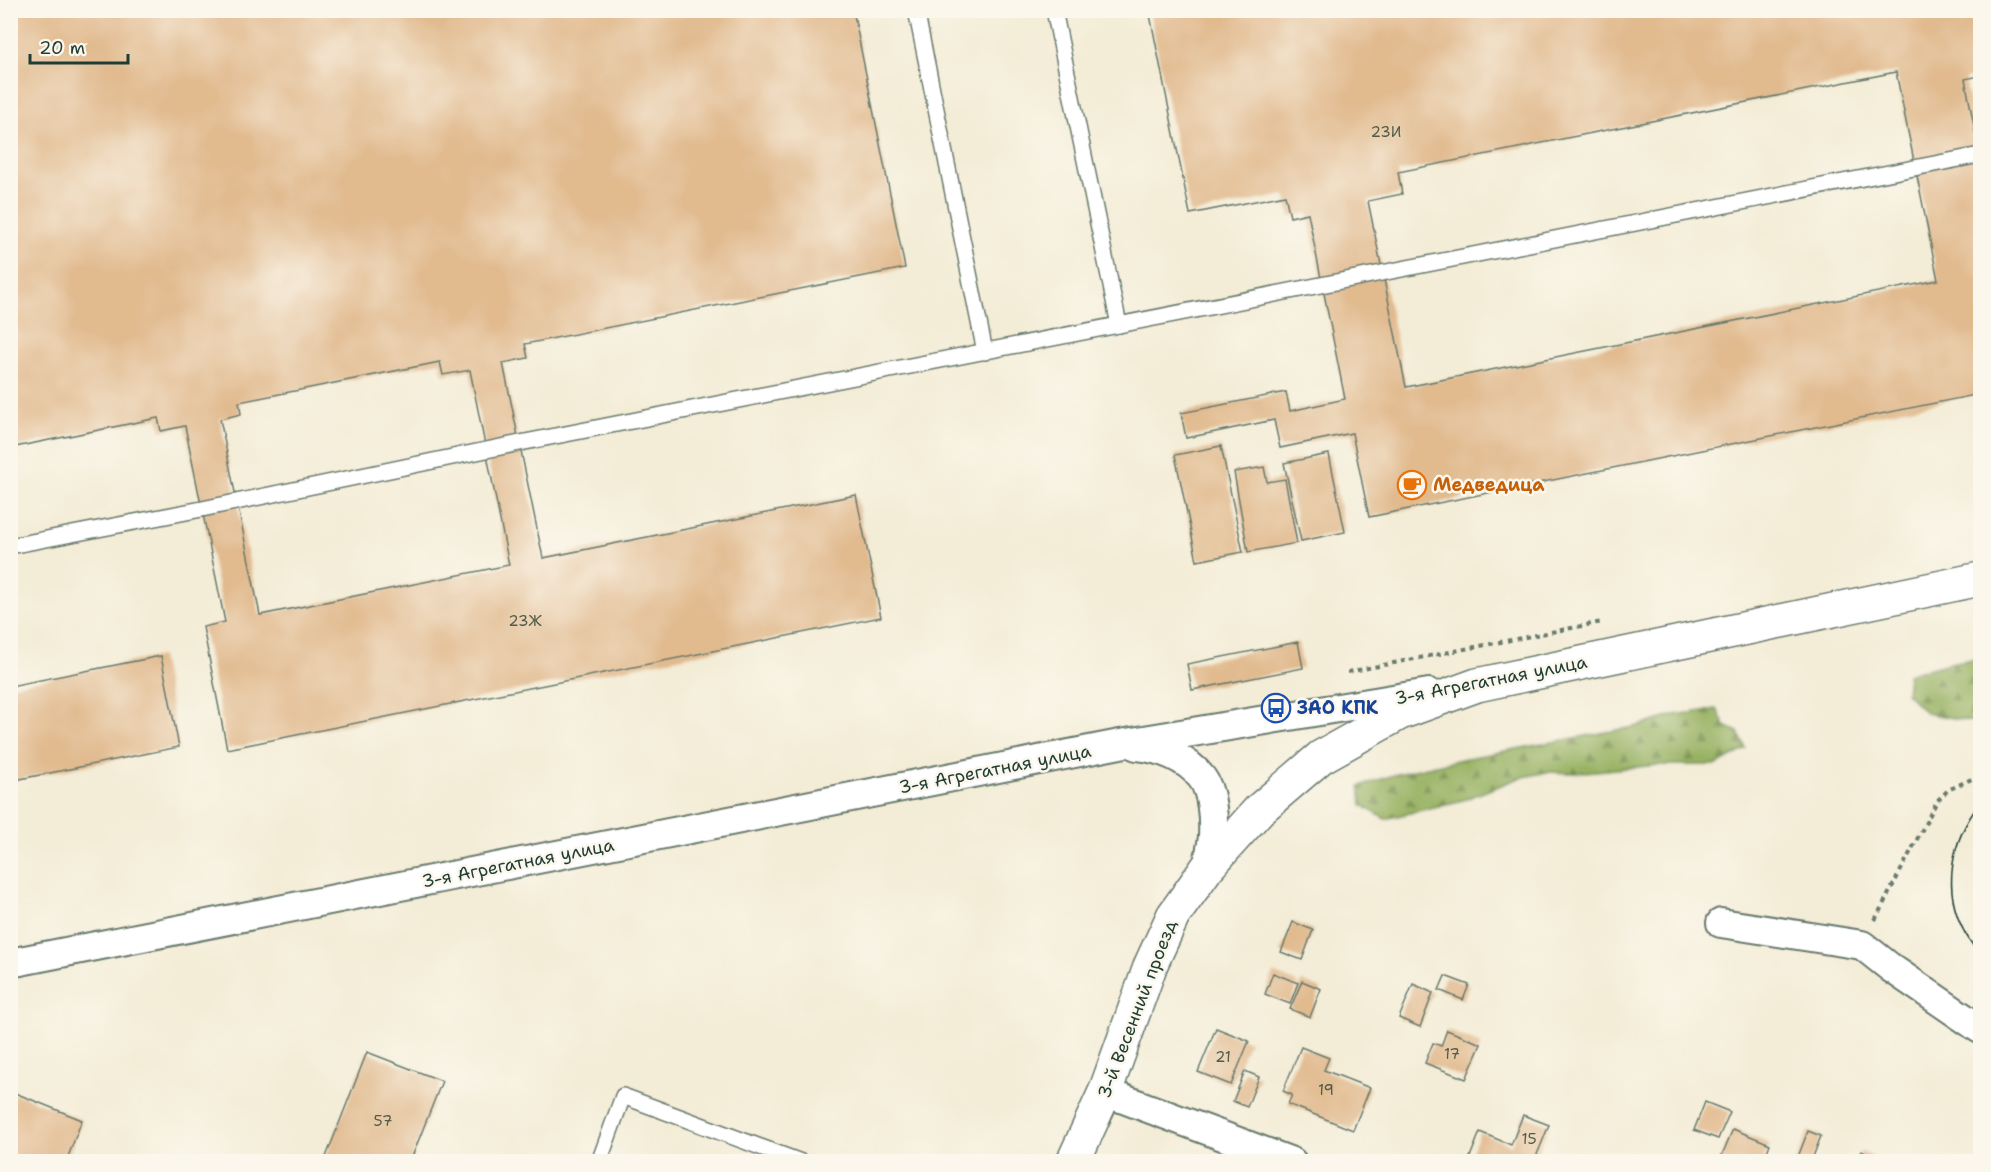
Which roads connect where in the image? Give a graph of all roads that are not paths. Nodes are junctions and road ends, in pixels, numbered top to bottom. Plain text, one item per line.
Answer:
1 (916, 10) edge
2 (1054, 10) edge
3 (1980, 155) edge
4 (1119, 325) junction
5 (985, 352) junction
6 (10, 546) edge
7 (1980, 579) edge
8 (1477, 685) junction
9 (1120, 744) junction
10 (1207, 868) junction
11 (1721, 923) dead end
12 (10, 963) edge
13 (1980, 1029) edge
14 (1106, 1092) junction
15 (599, 1161) edge
16 (801, 1161) edge
17 (1073, 1161) edge
18 (1292, 1161) edge

1 - 5 lane
2 - 4 lane
3 - 4 lane
4 - 5 lane
5 - 6 lane
7 - 8 street, 3-я Агрегатная улица
8 - 9 street, 3-я Агрегатная улица
8 - 10 street, 3-й Весенний проезд
9 - 10 street
9 - 12 street, 3-я Агрегатная улица
10 - 14 street, 3-й Весенний проезд
11 - 13 street
14 - 17 street, 3-й Весенний проезд
14 - 18 street
15 - 16 lane

